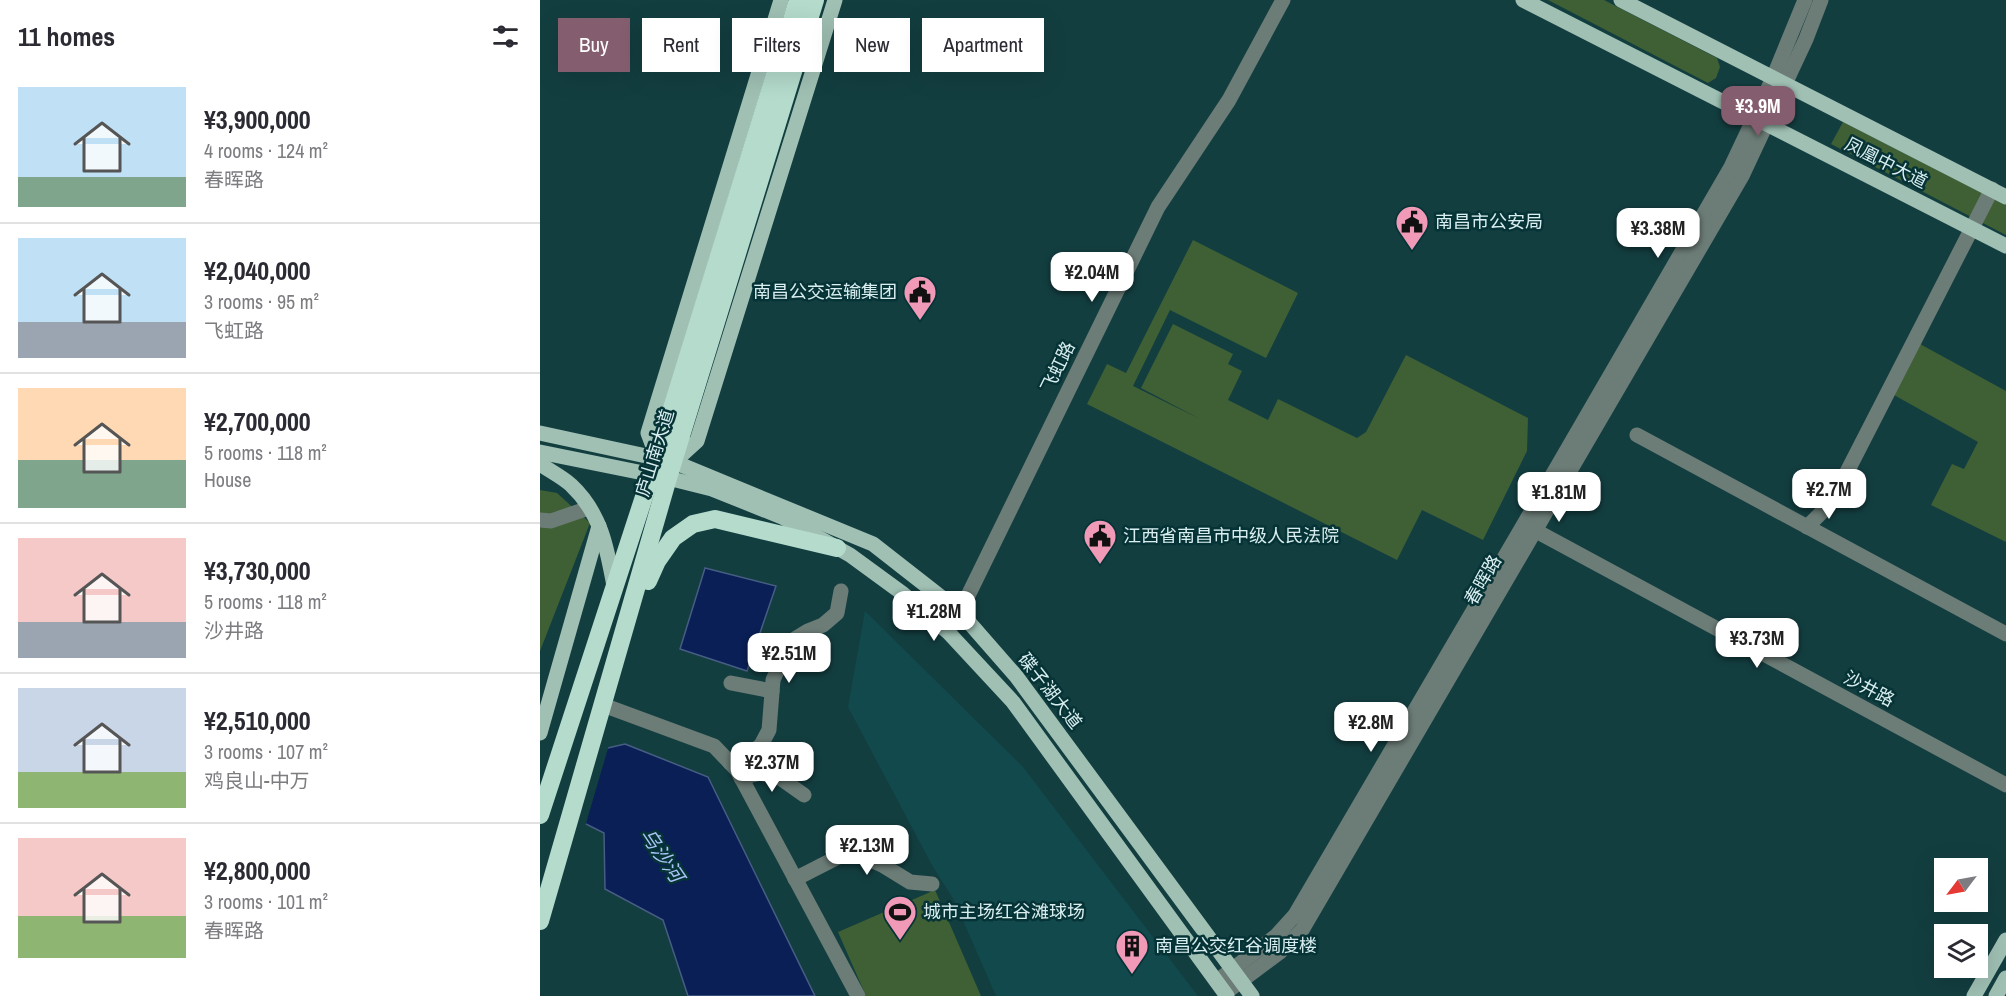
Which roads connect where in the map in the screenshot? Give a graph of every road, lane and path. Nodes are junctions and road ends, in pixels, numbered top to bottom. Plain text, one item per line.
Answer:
1 (781, 0) edge
2 (798, 0) edge
3 (815, 0) edge
4 (835, 0) edge
5 (1283, 0) edge
6 (1523, 0) edge
7 (1621, 0) edge
8 (1805, 0) edge
9 (1821, 0) edge
10 (1779, 81) junction
11 (1761, 120) junction
12 (1992, 189) junction
13 (2006, 196) edge
14 (1971, 228) junction
15 (2006, 246) edge
16 (540, 433) edge
17 (1637, 435) dead end
18 (540, 452) edge
19 (540, 464) edge
20 (662, 468) junction
21 (583, 510) dead end
22 (540, 520) edge
23 (598, 526) junction
24 (1530, 527) junction
25 (1807, 527) junction
26 (837, 548) junction
27 (614, 586) junction
28 (841, 591) dead end
29 (960, 612) junction
30 (625, 628) junction
31 (948, 632) junction
32 (2006, 634) edge
33 (731, 684) dead end
34 (772, 691) junction
35 (601, 713) junction
36 (540, 733) edge
37 (730, 763) junction
38 (741, 778) junction
39 (2006, 785) edge
40 (804, 795) dead end
41 (540, 815) edge
42 (795, 879) junction
43 (932, 884) dead end
44 (540, 921) edge
45 (2006, 940) edge
46 (1237, 975) junction
47 (2006, 978) edge
48 (1223, 990) edge
49 (858, 996) edge
50 (1252, 996) edge
51 (1974, 996) edge
52 (1996, 996) edge

1 - 20 main road
2 - 20 highway, 庐山南大道
3 - 20 highway, 庐山南大道
4 - 20 main road
5 - 29 street, 飞虹路
6 - 11 main road, 凤凰中大道
7 - 10 main road, 凤凰中大道
8 - 10 street, 春晖路
9 - 10 street, 春晖路
10 - 11 street, 春晖路
10 - 12 main road, 凤凰中大道
11 - 14 main road, 凤凰中大道
11 - 24 street, 春晖路
12 - 13 main road, 凤凰中大道
12 - 14 street
14 - 15 main road, 凤凰中大道
14 - 25 street
16 - 20 main road, 碟子湖大道
17 - 25 street
18 - 20 main road, 碟子湖大道
19 - 23 main road
20 - 26 main road, 碟子湖大道
20 - 27 highway, 庐山南大道
20 - 29 main road, 碟子湖大道
20 - 30 highway, 庐山南大道
21 - 22 street
23 - 27 main road
23 - 36 main road
24 - 39 street, 沙井路
24 - 46 street, 春晖路
25 - 32 street
26 - 30 highway
26 - 31 main road, 碟子湖大道
27 - 41 highway, 庐山南大道
28 - 34 street
29 - 31 street, 飞虹路
29 - 46 main road, 碟子湖大道
30 - 35 highway, 庐山南大道
31 - 48 main road, 碟子湖大道
33 - 34 street
34 - 37 street
35 - 37 street
35 - 44 highway, 庐山南大道
37 - 38 street
38 - 40 street
38 - 42 street
42 - 43 street
42 - 49 street
45 - 51 main road
46 - 48 street, 春晖路
46 - 50 main road, 碟子湖大道
47 - 52 main road

